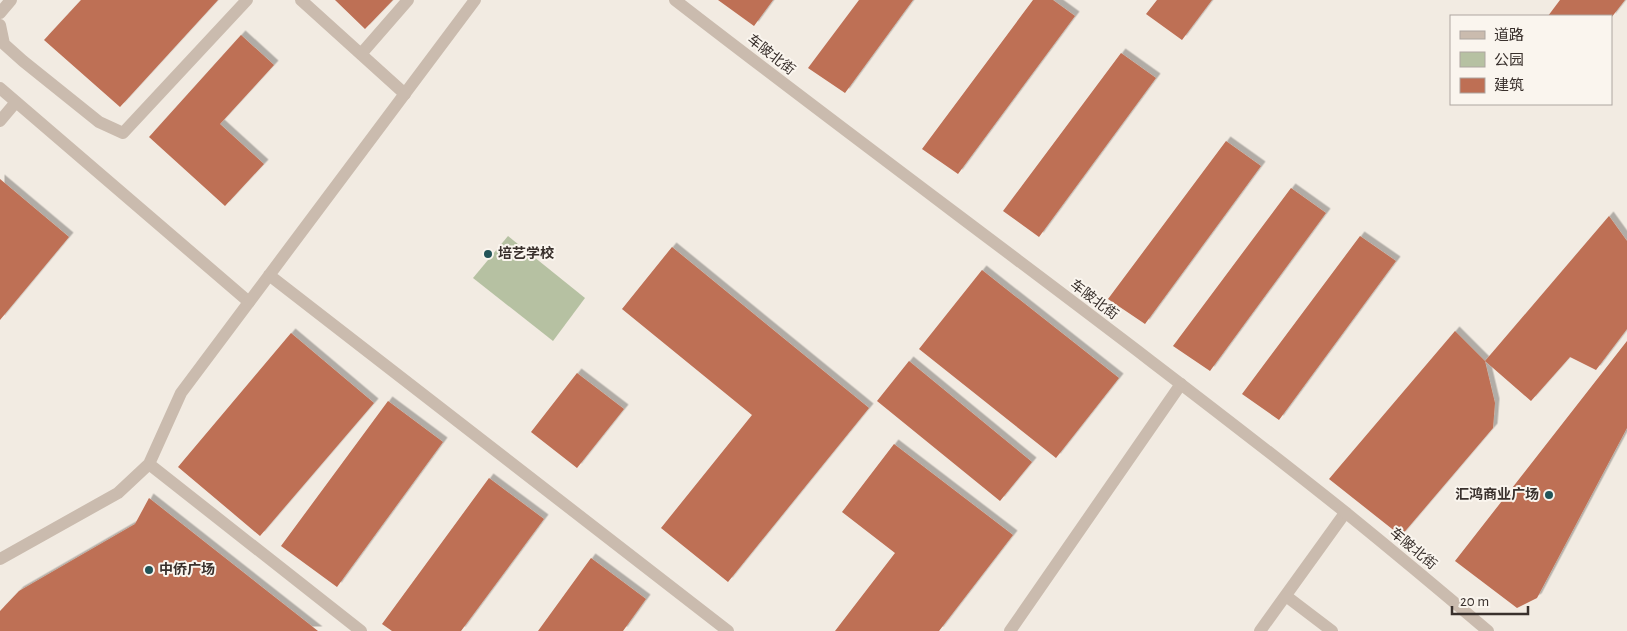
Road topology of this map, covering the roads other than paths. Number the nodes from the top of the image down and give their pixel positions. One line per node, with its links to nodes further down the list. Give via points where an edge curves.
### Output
1 (11, 0): 7 (street)
2 (247, 0): 8 (street, via 123,133 99,122 23,61 4,44)
3 (301, 0): 9 (street)
4 (408, 0): 9 (street)
5 (475, 0): 11 (street)
6 (675, 0): 16 (street, 车陂北街)
7 (0, 13)
8 (0, 26)
9 (361, 54): 11 (street)
10 (0, 88): 12 (street)
11 (405, 94): 14 (street)
12 (16, 102): 13 (street); 15 (street)
13 (0, 122)
14 (269, 275): 15 (street); 22 (street)
15 (249, 302): 17 (street, via 181,393)
16 (1181, 384): 18 (street, 车陂北街); 23 (street)
17 (149, 464): 19 (street, via 118,493); 21 (street)
18 (1345, 513): 20 (street); 26 (street, 车陂北街)
19 (0, 559)
20 (1286, 596): 24 (street); 25 (street)
21 (361, 631)
22 (728, 631)
23 (1010, 631)
24 (1260, 631)
25 (1332, 631)
26 (1488, 631)

